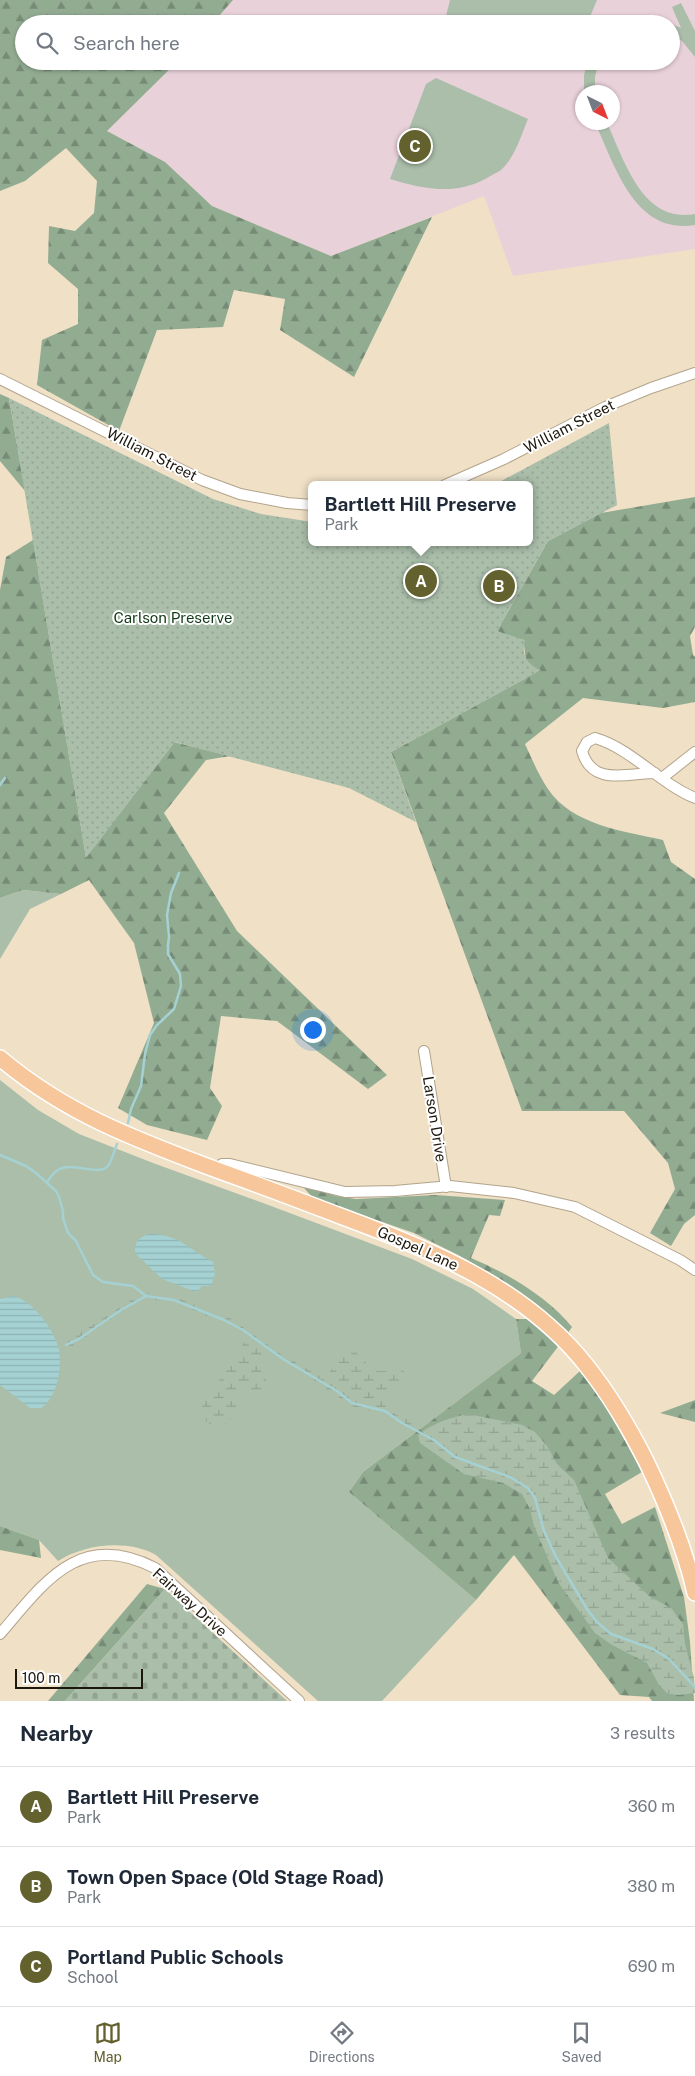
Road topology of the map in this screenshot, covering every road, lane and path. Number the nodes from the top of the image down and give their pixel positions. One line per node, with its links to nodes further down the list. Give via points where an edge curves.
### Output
1 (695, 373): 3 (street, William Street, via 605,407)
2 (0, 379): 4 (street, William Street, via 202,480 240,494)
3 (454, 481)
4 (308, 504)
5 (695, 752): 6 (street)
6 (659, 776): 6 (street, via 607,741 595,738 587,742 582,751 594,770 616,777 641,773); 7 (street)
7 (695, 798)
8 (424, 1051): 11 (street, Larson Drive)
9 (0, 1058): 10 (main road, Gospel Lane, via 31,1083 82,1115)
10 (214, 1169): 11 (street, via 230,1164 345,1192); 13 (main road, Gospel Lane, via 441,1256 505,1292 547,1325 585,1364 636,1442 675,1524)
11 (446, 1187): 12 (street, via 514,1193 575,1207)
12 (695, 1270)
13 (695, 1594)
14 (0, 1634): 15 (street, Fairway Drive, via 62,1568 93,1557 125,1557 160,1573)
15 (299, 1701)

